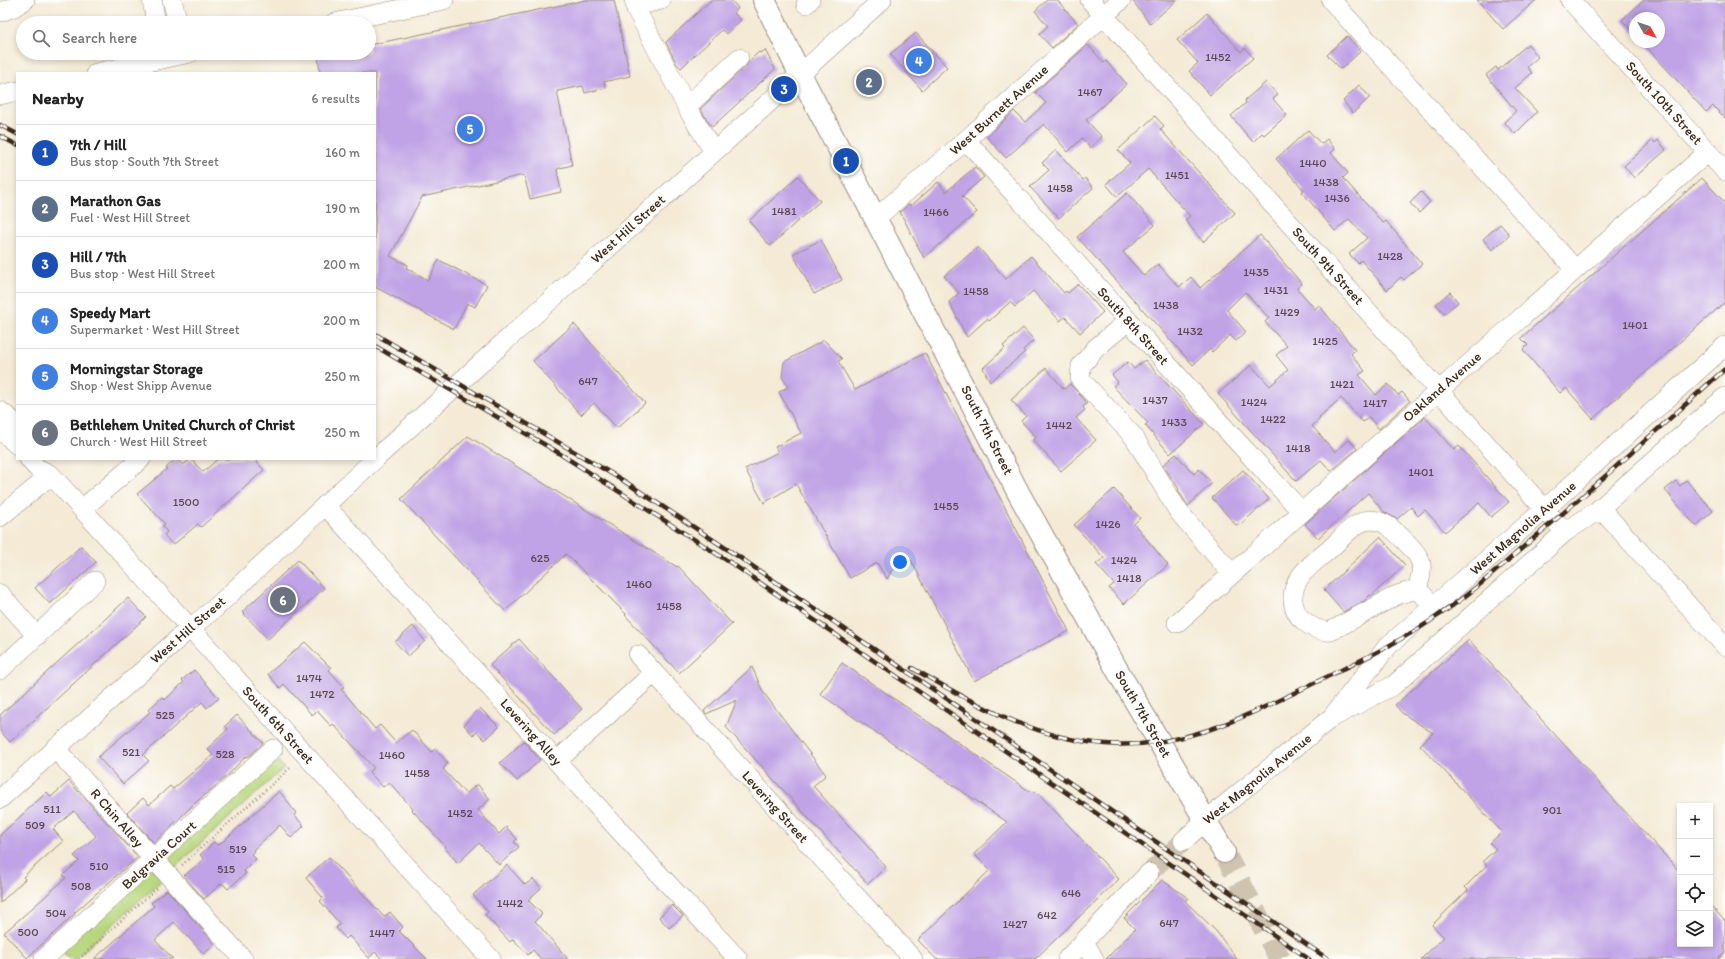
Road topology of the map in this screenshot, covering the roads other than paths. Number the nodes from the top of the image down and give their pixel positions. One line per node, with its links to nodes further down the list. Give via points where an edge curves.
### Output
1 (25, 0): 14 (street)
2 (152, 0): 16 (street)
3 (172, 0): 17 (street)
4 (444, 0): 13 (street)
5 (661, 0): 12 (street)
6 (764, 0): 22 (main road, South 7th Street)
7 (882, 0): 22 (street, West Hill Street)
8 (1090, 0): 15 (street, South 9th Street)
9 (1121, 0): 15 (street, West Burnett Avenue)
10 (1331, 0): 31 (street)
11 (1570, 0): 28 (street, South 10th Street)
12 (634, 3): 25 (street)
13 (389, 6): 18 (street)
14 (0, 12)
15 (1104, 15): 26 (street, West Burnett Avenue); 34 (street, South 9th Street)
16 (155, 16)
17 (176, 16)
18 (357, 16)
19 (739, 58): 25 (street)
20 (146, 60): 21 (street)
21 (100, 72)
22 (800, 74): 27 (street, West Hill Street); 30 (main road, South 7th Street)
23 (16, 91): 24 (street)
24 (0, 95)
25 (687, 106): 27 (street)
26 (966, 140): 30 (street, West Burnett Avenue); 32 (street, South 8th Street)
27 (714, 152): 40 (street, West Hill Street)
28 (1708, 152): 29 (street, South 10th Street); 31 (street, Oakland Avenue)
29 (1725, 171)
30 (876, 218): 69 (main road, South 7th Street, via 1019,494)
31 (1576, 269): 34 (street, Oakland Avenue)
32 (1128, 321): 50 (street, South 8th Street); 52 (street, via 1096,348 1081,366 1080,379 1134,438 1178,511)
33 (1725, 346): 49 (street, West Magnolia Avenue)
34 (1439, 389): 49 (street, South 9th Street); 50 (street, Oakland Avenue)
35 (1725, 397): 46 (street, West Magnolia Avenue)
36 (0, 411): 37 (street)
37 (16, 423)
38 (0, 429): 39 (street)
39 (16, 445)
40 (376, 458)
41 (30, 460): 44 (street, South 6th Street, via 37,468)
42 (140, 460): 48 (street)
43 (374, 460): 45 (street, West Hill Street)
44 (50, 467): 47 (street); 48 (street, South 6th Street, via 65,491)
45 (325, 505): 58 (street, West Hill Street, via 214,609); 67 (street, Levering Alley)
46 (1600, 508): 51 (street, West Magnolia Avenue); 60 (street)
47 (3, 509)
48 (82, 509): 58 (street, South 6th Street)
49 (1545, 510): 51 (street, South 9th Street); 56 (street, West Magnolia Avenue)
50 (1301, 511): 52 (street, Oakland Avenue)
51 (1566, 532): 64 (street, West Magnolia Avenue, via 1394,685)
52 (1232, 574): 57 (street, Oakland Avenue)
53 (95, 581): 59 (street)
54 (1417, 589): 54 (street, via 1423,574 1422,564 1411,546 1391,527 1368,520 1354,526 1300,577 1293,590 1292,601 1302,620 1323,632 1331,631 1397,595); 56 (street)
55 (0, 594): 59 (street)
56 (1434, 606): 64 (street, West Magnolia Avenue, via 1388,646)
57 (1177, 623)
58 (190, 628): 65 (street, West Hill Street); 77 (street, South 6th Street)
59 (37, 636): 62 (street)
60 (1725, 646)
61 (638, 655): 63 (street, Levering Street)
62 (0, 670)
63 (654, 673): 67 (street); 79 (street, Levering Street)
64 (1331, 718): 69 (street, West Magnolia Avenue)
65 (55, 748): 68 (street, West Hill Street); 72 (street, R Chin Alley)
66 (273, 749): 72 (street, Belgravia Court)
67 (557, 762): 78 (street, Levering Alley)
68 (0, 799)
69 (1205, 821): 70 (street, West Magnolia Avenue); 71 (main road, South 7th Street)
70 (1183, 841)
71 (1224, 852)
72 (154, 860): 75 (street, Belgravia Court); 76 (street, R Chin Alley)
73 (1149, 873): 74 (street)
74 (1084, 941): 80 (street); 81 (street)
75 (44, 959)
76 (243, 959)
77 (491, 959)
78 (738, 959)
79 (912, 959)
80 (1067, 959)
81 (1094, 959)

